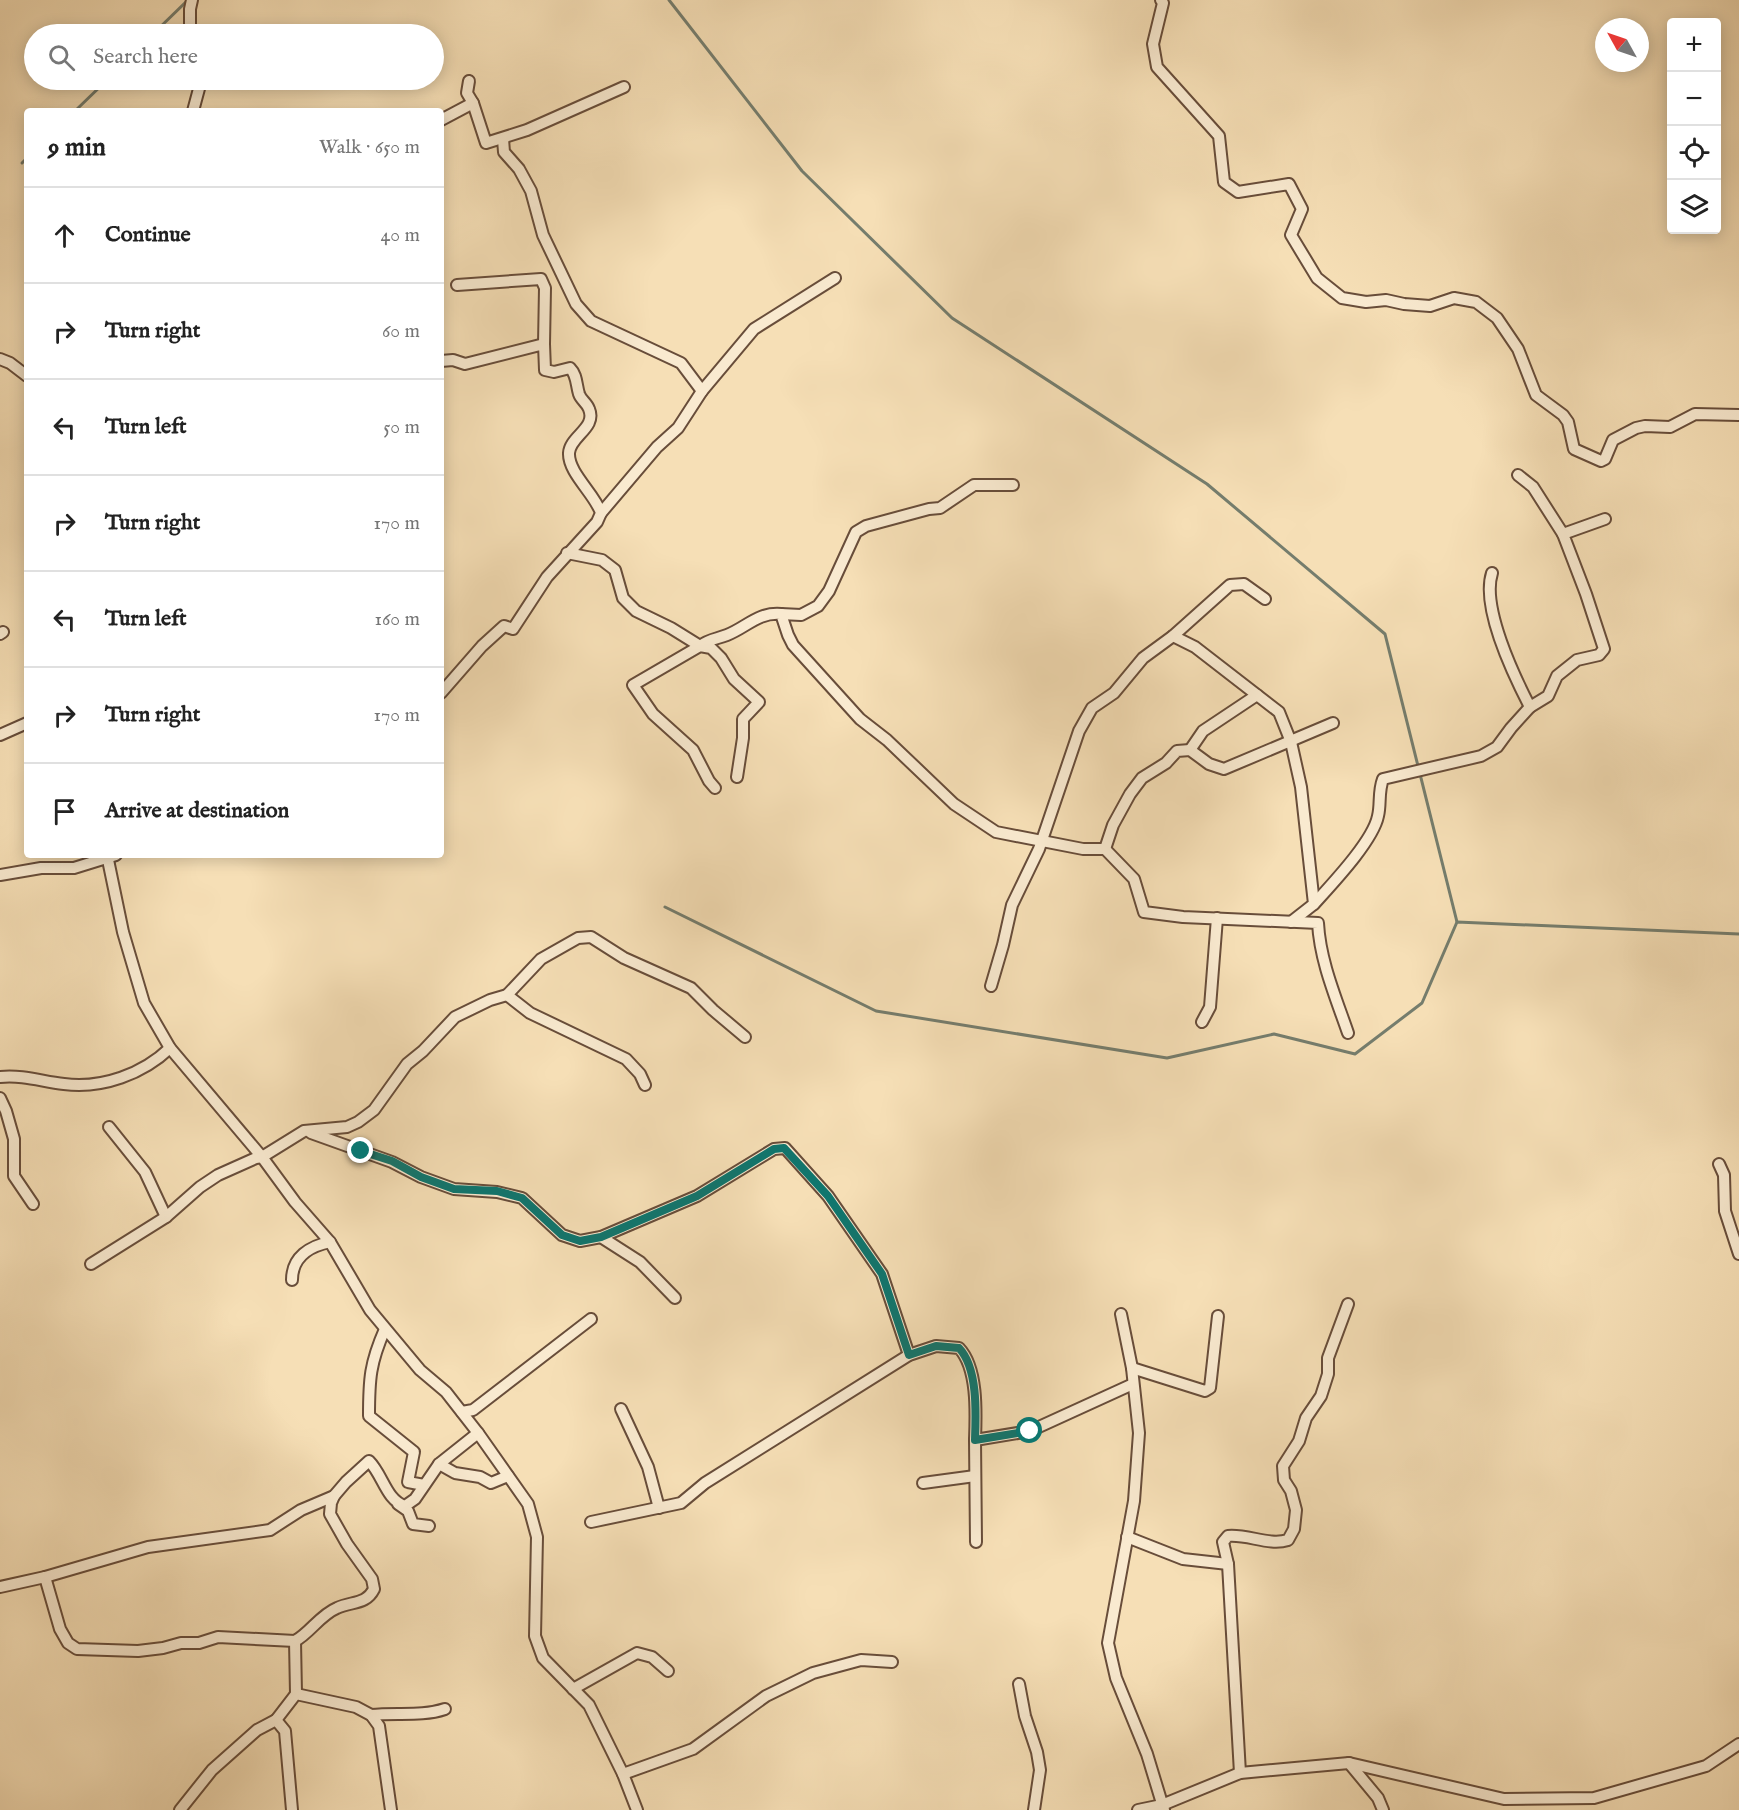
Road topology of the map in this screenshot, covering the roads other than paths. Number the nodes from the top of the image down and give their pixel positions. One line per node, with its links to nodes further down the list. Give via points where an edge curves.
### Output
1 (192, 0): 3 (street)
2 (1161, 0): 18 (street, via 1154,44 1157,67 1219,136 1224,182 1238,192 1289,184 1302,209 1291,235 1317,278 1342,298 1430,306 1454,298 1476,302 1497,318 1518,349 1536,395 1568,422 1574,449 1601,461 1613,440 1636,428 1670,427 1695,414)
3 (190, 24)
4 (469, 81): 7 (street, via 467,93)
5 (624, 87): 10 (street)
6 (199, 90): 8 (street)
7 (473, 103): 9 (street); 10 (street, via 486,143)
8 (194, 108)
9 (444, 118)
10 (504, 139): 17 (street, via 504,152 531,192 543,235 576,304 591,321 681,363)
11 (835, 278): 17 (street, via 754,329)
12 (458, 285): 13 (street, via 541,279 545,288)
13 (544, 344): 15 (street, via 465,364); 21 (street, via 545,370 570,368 575,373 581,400 589,409 590,422 572,443 570,463)
14 (0, 359): 16 (street)
15 (444, 361)
16 (24, 374)
17 (702, 392): 21 (street, via 678,428)
18 (1739, 415)
19 (1518, 475): 23 (street, via 1533,487)
20 (1012, 484): 27 (street, via 974,486 940,508 866,526 856,532 818,606 801,615)
21 (601, 513): 24 (street)
22 (1605, 519): 23 (street)
23 (1563, 534): 32 (street, via 1604,650 1577,660 1557,676 1548,696)
24 (567, 553): 29 (street, via 602,560 615,570 622,598 636,611); 30 (street, via 513,629 504,626 496,633)
25 (1492, 573): 32 (street, via 1488,583 1495,621 1510,669)
26 (1265, 599): 28 (street, via 1244,584 1230,585)
27 (781, 614): 29 (street, via 755,618); 40 (street, via 793,645 839,698 954,804 996,832)
28 (1173, 636): 31 (street, via 1194,647); 40 (street, via 1143,658 1114,693 1092,708 1079,731)
29 (700, 646): 38 (street, via 711,648 734,679 759,702 742,719); 39 (street, via 633,685 654,714 693,750)
30 (444, 690)
31 (1257, 695): 36 (street, via 1279,712); 37 (street, via 1203,731)
32 (1530, 707): 45 (street, via 1497,747 1481,756 1383,779 1371,836)
33 (1333, 723): 36 (street)
34 (24, 724): 35 (street)
35 (0, 735)
36 (1292, 742): 37 (street, via 1224,769); 45 (street)
37 (1190, 750): 41 (street, via 1177,751 1142,778 1113,825)
38 (737, 777)
39 (715, 788)
40 (1041, 841): 41 (street); 48 (street, via 1012,905)
41 (1105, 849): 46 (street, via 1134,879 1144,912)
42 (104, 858): 44 (street, via 74,868 41,868)
43 (110, 858): 53 (street, via 123,932 144,1003)
44 (0, 875)
45 (1314, 903): 47 (street)
46 (1217, 918): 47 (street); 50 (street, via 1210,1007)
47 (1291, 922): 51 (street, via 1318,923 1327,970)
48 (991, 986)
49 (507, 995): 52 (street, via 541,958 578,938 591,937 624,958 691,988); 55 (street, via 530,1013 626,1059); 58 (street, via 455,1017 407,1064 374,1110 358,1122 347,1127)
50 (1202, 1022)
51 (1348, 1033)
52 (745, 1037)
53 (170, 1048): 54 (street, via 156,1062 100,1084 66,1085 19,1076); 59 (street)
54 (0, 1077)
55 (645, 1085)
56 (0, 1098): 61 (street, via 14,1139 14,1176)
57 (110, 1127): 62 (street, via 145,1172)
58 (304, 1131): 59 (street); 63 (street, via 392,1161 454,1189 497,1191 522,1198 562,1235 580,1241)
59 (262, 1157): 62 (street, via 218,1175); 64 (street)
60 (1719, 1164): 65 (street, via 1724,1175 1725,1211)
61 (33, 1204)
62 (166, 1216): 66 (street)
63 (601, 1237): 68 (street, via 640,1262); 74 (street, via 697,1196 774,1149 784,1148 828,1196 882,1274)
64 (330, 1242): 67 (street, via 316,1245 300,1256 292,1269); 73 (street, via 370,1310)
65 (1739, 1254)
66 (91, 1264)
67 (292, 1280)
68 (675, 1298)
69 (1347, 1304): 93 (street, via 1328,1358 1328,1374 1320,1396 1283,1466 1284,1480 1296,1510 1294,1529 1288,1540 1280,1543 1228,1536 1223,1542)
70 (1121, 1314): 75 (street)
71 (1218, 1316): 75 (street, via 1210,1388 1205,1391)
72 (591, 1320): 78 (street, via 473,1410)
73 (386, 1329): 78 (street); 85 (street, via 375,1352 369,1381 369,1416 414,1452 408,1482)
74 (909, 1355): 80 (street, via 936,1346 959,1348 964,1353 969,1360 976,1409); 88 (street, via 705,1483 681,1503)
75 (1132, 1368): 76 (street)
76 (1134, 1383): 80 (street, via 1030,1431); 91 (street, via 1139,1432)
77 (621, 1409): 88 (street, via 648,1467)
78 (462, 1412): 79 (street)
79 (478, 1432): 81 (street); 82 (street)
80 (975, 1440): 83 (street)
81 (439, 1464): 82 (street, via 491,1483); 85 (street)
82 (508, 1476): 100 (street, via 528,1504 537,1537 535,1636 543,1658)
83 (975, 1476): 84 (street); 92 (street)
84 (923, 1483)
85 (424, 1485): 87 (street, via 405,1506)
86 (334, 1496): 87 (street, via 369,1461); 94 (street, via 301,1510 270,1530 148,1547); 96 (street, via 330,1514 372,1579 374,1589 371,1596 360,1602 336,1608)
87 (398, 1503): 90 (street, via 408,1511 413,1524)
88 (659, 1508): 89 (street)
89 (591, 1522)
90 (429, 1526)
91 (1127, 1537): 93 (street, via 1183,1559); 109 (street, via 1108,1643 1116,1678 1147,1754)
92 (976, 1542)
93 (1228, 1564): 107 (street)
94 (45, 1577): 95 (street); 96 (street, via 60,1629 77,1649 138,1651 218,1637)
95 (0, 1587)
96 (295, 1641): 101 (street)
97 (892, 1662): 108 (street, via 861,1660 813,1673 766,1695 693,1749)
98 (668, 1671): 100 (street, via 652,1657 637,1653)
99 (1019, 1683): 114 (street, via 1040,1770)
100 (573, 1689): 108 (street, via 589,1705)
101 (296, 1694): 103 (street, via 356,1707); 104 (street)
102 (445, 1709): 103 (street, via 433,1713)
103 (371, 1715): 112 (street, via 379,1726)
104 (276, 1720): 110 (street, via 257,1730 212,1770); 111 (street, via 285,1731)
105 (1739, 1744): 106 (street, via 1706,1766 1594,1798 1504,1799)
106 (1349, 1763): 107 (street); 116 (street)
107 (1240, 1773): 109 (street)
108 (623, 1774): 113 (street)
109 (1163, 1808): 115 (street)
110 (180, 1810)
111 (292, 1810)
112 (391, 1810)
113 (637, 1810)
114 (1034, 1810)
115 (1138, 1810)
116 (1383, 1810)

